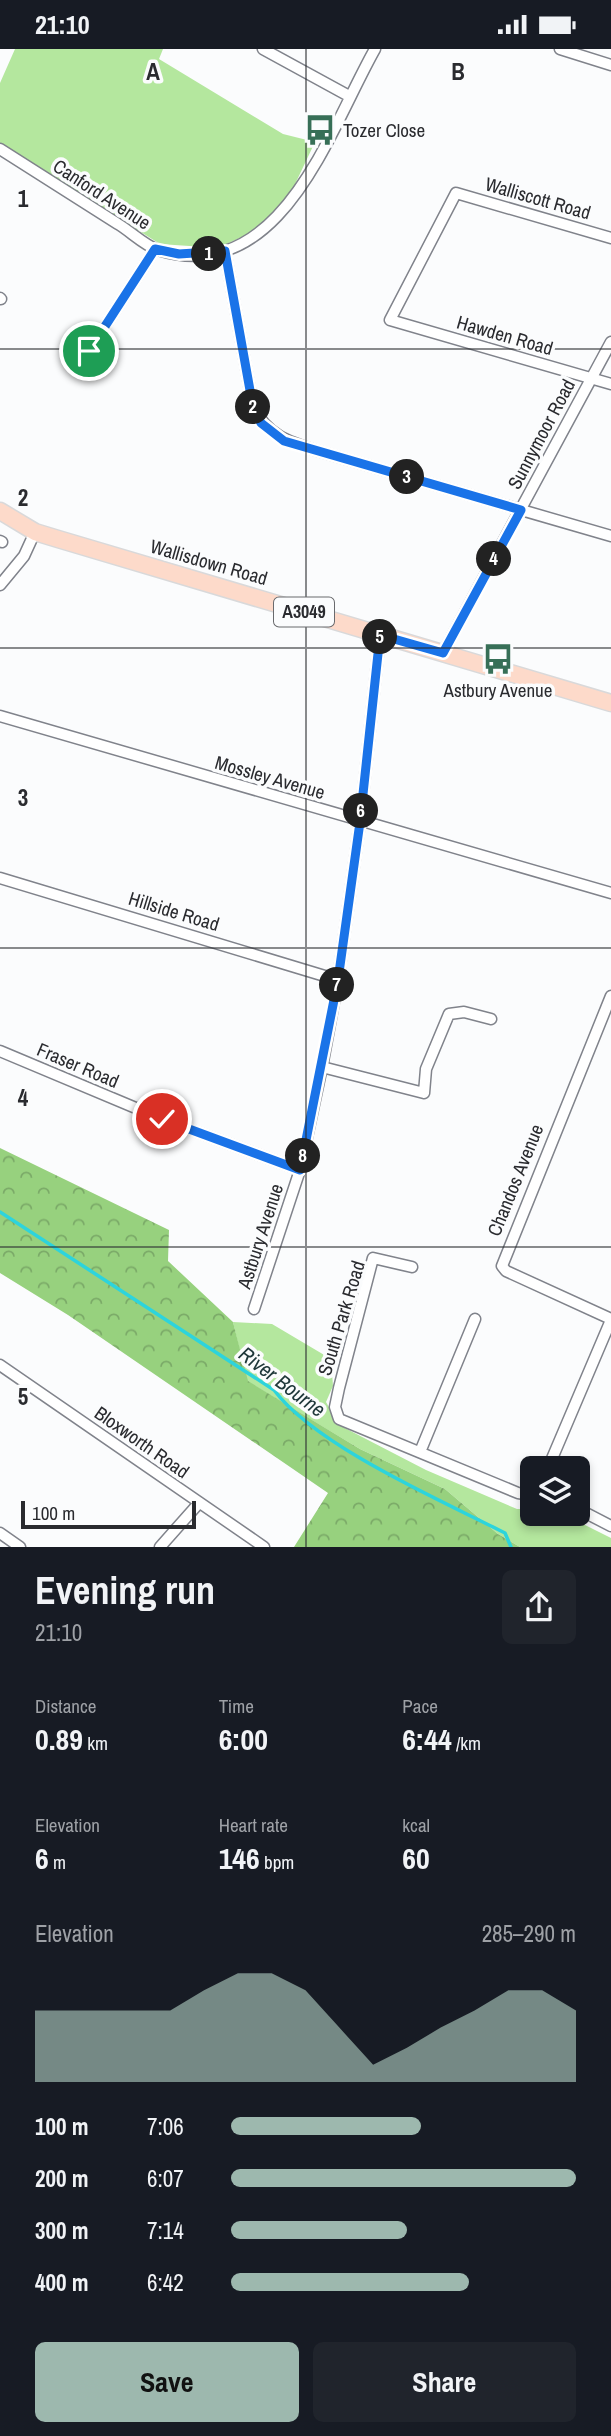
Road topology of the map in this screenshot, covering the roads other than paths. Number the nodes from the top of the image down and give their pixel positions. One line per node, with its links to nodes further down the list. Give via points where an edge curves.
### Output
1 (263, 49): 5 (street)
2 (376, 49): 5 (street, Canford Avenue)
3 (560, 49): 4 (street)
4 (611, 65)
5 (349, 96): 9 (street, Canford Avenue, via 281,215 264,231)
6 (0, 149): 8 (street, Canford Avenue)
7 (611, 238): 10 (street, Walliscott Road, via 456,193)
8 (155, 249): 9 (street, Canford Avenue, via 179,254); 12 (street)
9 (225, 251): 15 (street, via 253,407 271,433 307,448)
10 (390, 320): 13 (street, Hawden Road)
11 (611, 342): 13 (street, Sunnymoor Road)
12 (89, 351)
13 (591, 378): 14 (street, Hawden Road); 15 (street, Sunnymoor Road)
14 (611, 384)
15 (521, 510): 18 (street); 21 (street, Sunnymoor Road)
16 (0, 512): 17 (main road, Wallisdown Road / A3049)
17 (36, 532): 19 (street, via 24,556); 20 (main road, Wallisdown Road / A3049)
18 (611, 536)
19 (0, 585)
20 (380, 635): 21 (main road, Wallisdown Road / A3049); 24 (street, Astbury Avenue)
21 (443, 653): 22 (main road, Wallisdown Road / A3049)
22 (611, 703)
23 (0, 716): 24 (street, Mossley Avenue)
24 (360, 822): 26 (street, Mossley Avenue); 27 (street, Astbury Avenue)
25 (0, 878): 27 (street, Hillside Road)
26 (611, 893)
27 (338, 980): 31 (street, Astbury Avenue)
28 (611, 996): 36 (street, Chandos Avenue, via 502,1266)
29 (491, 1019): 31 (street, via 453,1011 426,1069 424,1093)
30 (0, 1051): 32 (street, Fraser Road)
31 (322, 1067): 32 (street, Astbury Avenue)
32 (300, 1170): 34 (street, Astbury Avenue)
33 (412, 1267): 38 (street, South Park Road, via 373,1258 335,1407 339,1419)
34 (254, 1309)
35 (475, 1319): 38 (street)
36 (611, 1320): 39 (street)
37 (0, 1365): 41 (street, Bloxworth Road)
38 (420, 1453): 40 (street, South Park Road)
39 (553, 1456)
40 (520, 1493)
41 (199, 1503): 46 (street); 47 (street, Bloxworth Road)
42 (590, 1515): 43 (street)
43 (611, 1525)
44 (0, 1533): 45 (street)
45 (20, 1547)
46 (160, 1547)
47 (264, 1547)

